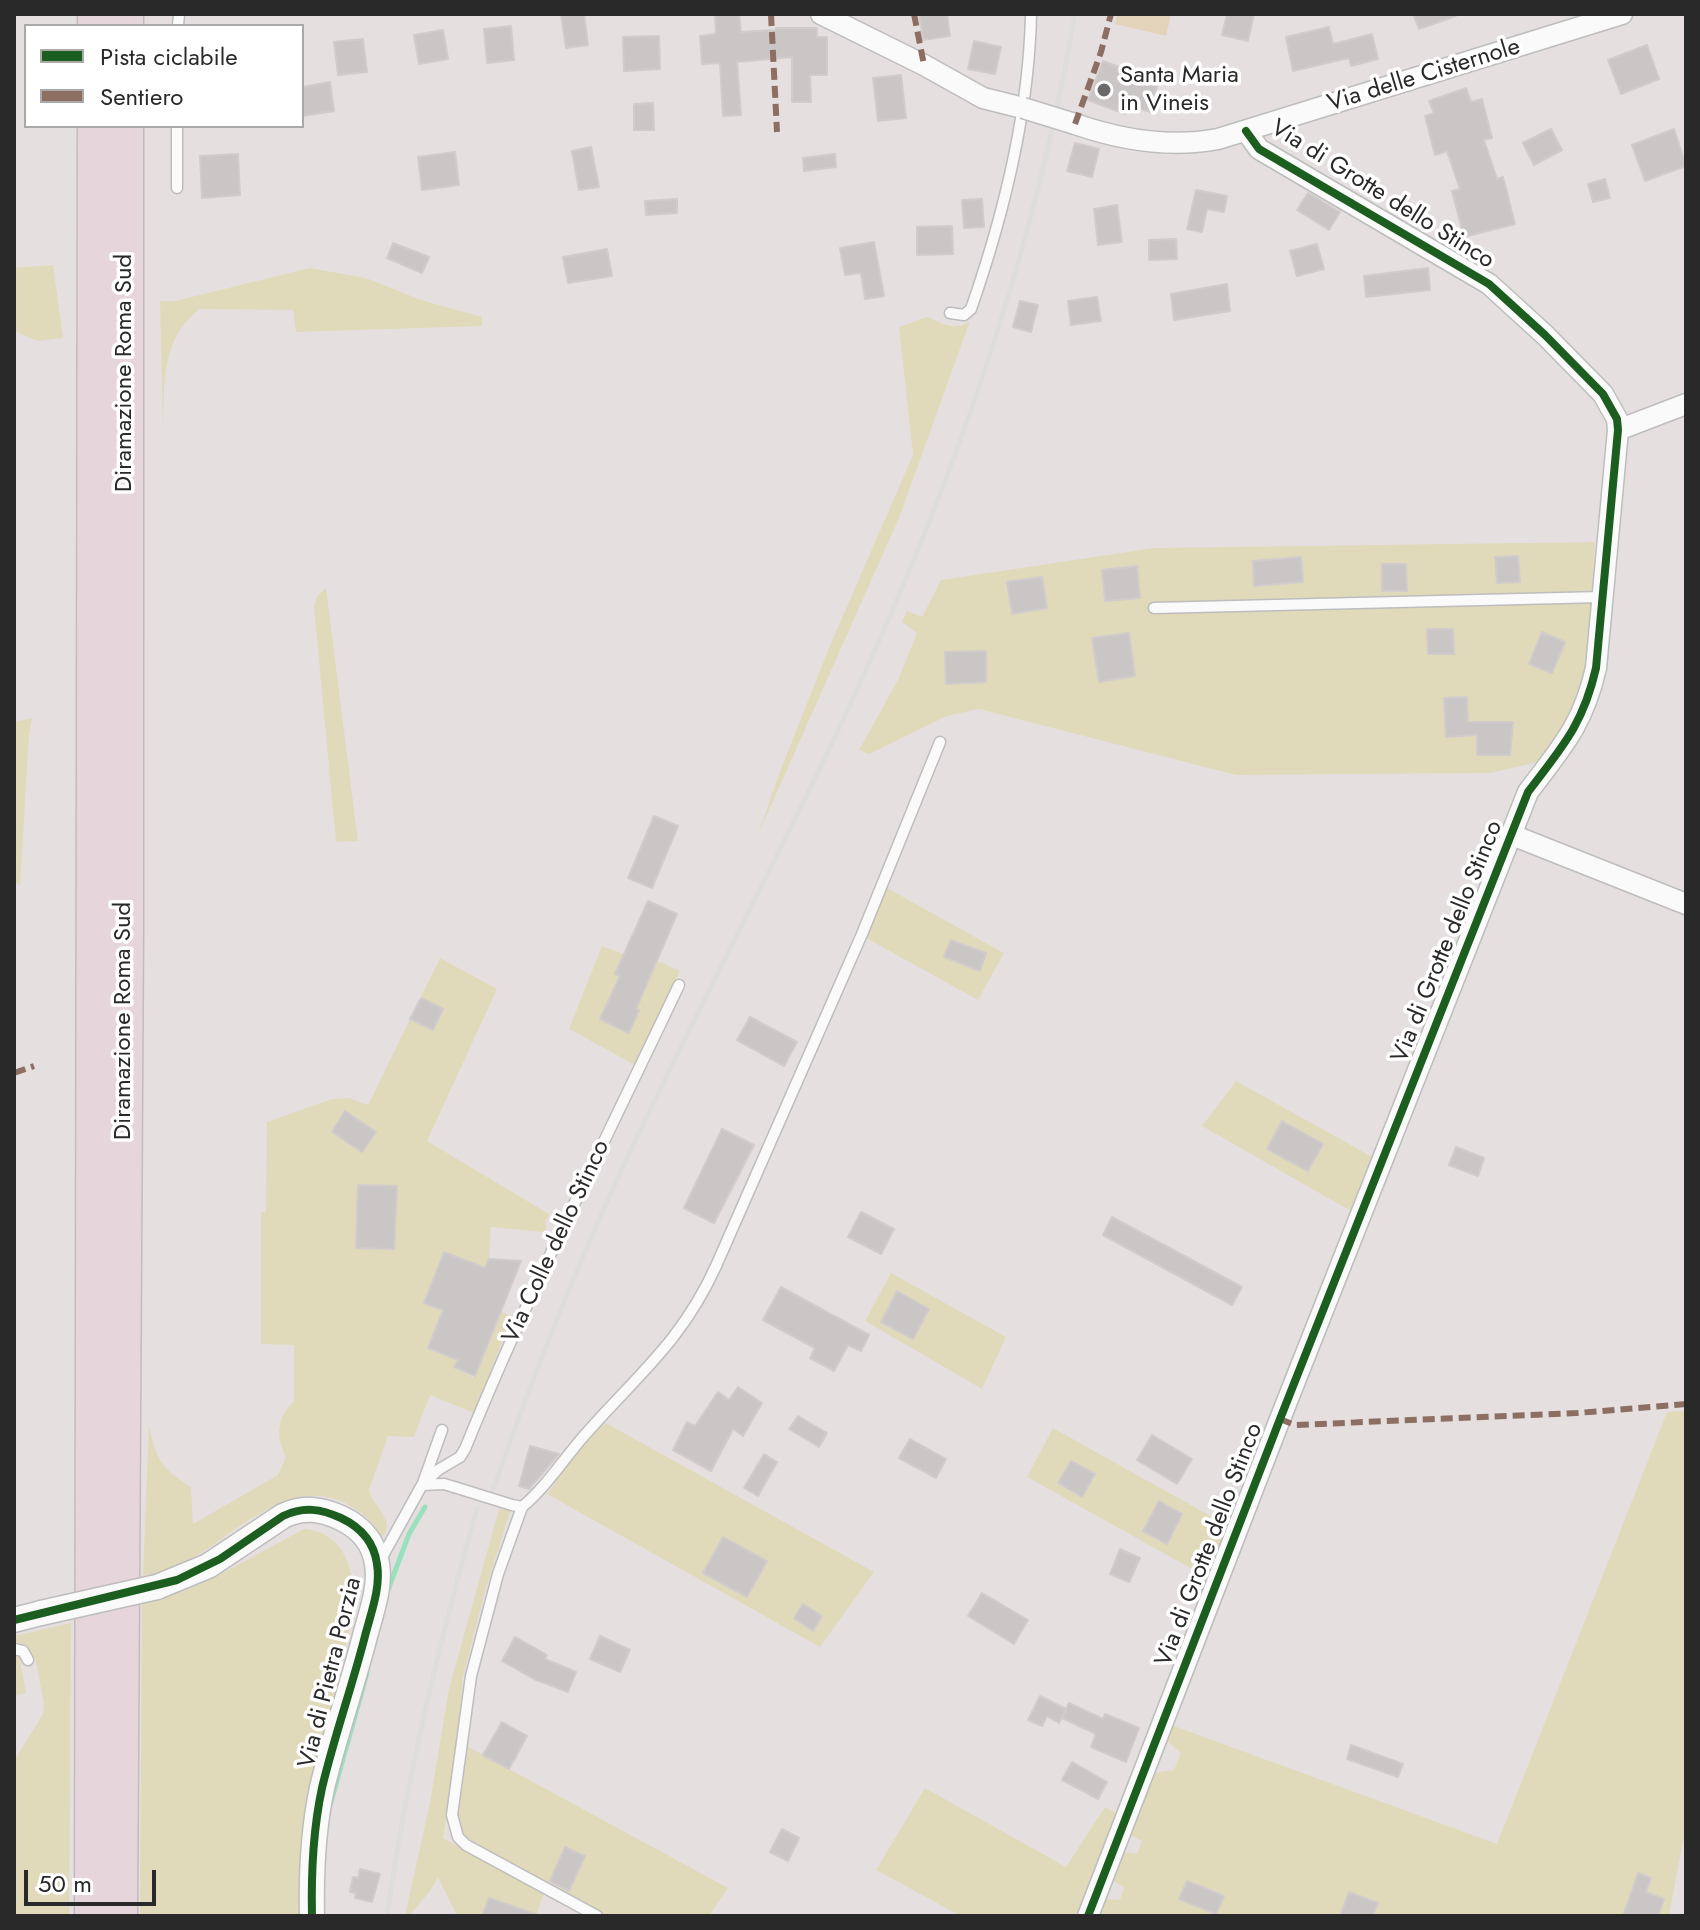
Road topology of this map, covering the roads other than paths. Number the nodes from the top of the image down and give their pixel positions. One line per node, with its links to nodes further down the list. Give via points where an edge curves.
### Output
1 (821, 14): 4 (street, Via delle Cisternole, via 983,98)
2 (1031, 14): 4 (lane)
3 (1622, 14): 8 (street, Via delle Cisternole)
4 (1023, 108): 8 (street, Via delle Cisternole, bridge, via 1133,140 1188,145); 10 (lane, via 996,233 971,309 964,315)
5 (96, 128): 26 (highway, Diramazione Roma Sud)
6 (125, 128): 27 (highway, Diramazione Roma Sud)
7 (177, 128): 9 (lane)
8 (1246, 131): 12 (street, Via di Grotte dello Stinco, via 1259,149 1489,284 1603,394)
9 (177, 188)
10 (950, 313)
11 (1686, 404): 12 (street)
12 (1618, 430): 13 (street, Via di Grotte dello Stinco)
13 (1602, 597): 14 (lane); 16 (street, Via di Grotte dello Stinco, via 1588,701 1577,727 1528,792)
14 (1154, 608)
15 (940, 742): 21 (lane, via 862,934 693,1311 541,1489)
16 (1512, 835): 17 (street); 30 (street, Via di Grotte dello Stinco)
17 (1686, 904)
18 (679, 985): 20 (lane, Via Colle dello Stinco, via 563,1224 465,1449)
19 (442, 1430): 20 (lane)
20 (422, 1485): 21 (lane, bridge, via 444,1484); 22 (lane, Via Colle dello Stinco)
21 (517, 1506): 29 (lane, via 471,1676 453,1826 466,1845)
22 (378, 1565): 23 (street, Via di Pietra Porzia, bridge, via 372,1546 353,1524 303,1509 283,1516 208,1566 157,1587); 28 (street, Via di Pietra Porzia, via 370,1617 320,1801)
23 (14, 1620)
24 (14, 1649): 25 (lane)
25 (28, 1660)
26 (93, 1916)
27 (119, 1916)
28 (312, 1916)
29 (597, 1916)
30 (1088, 1916)

